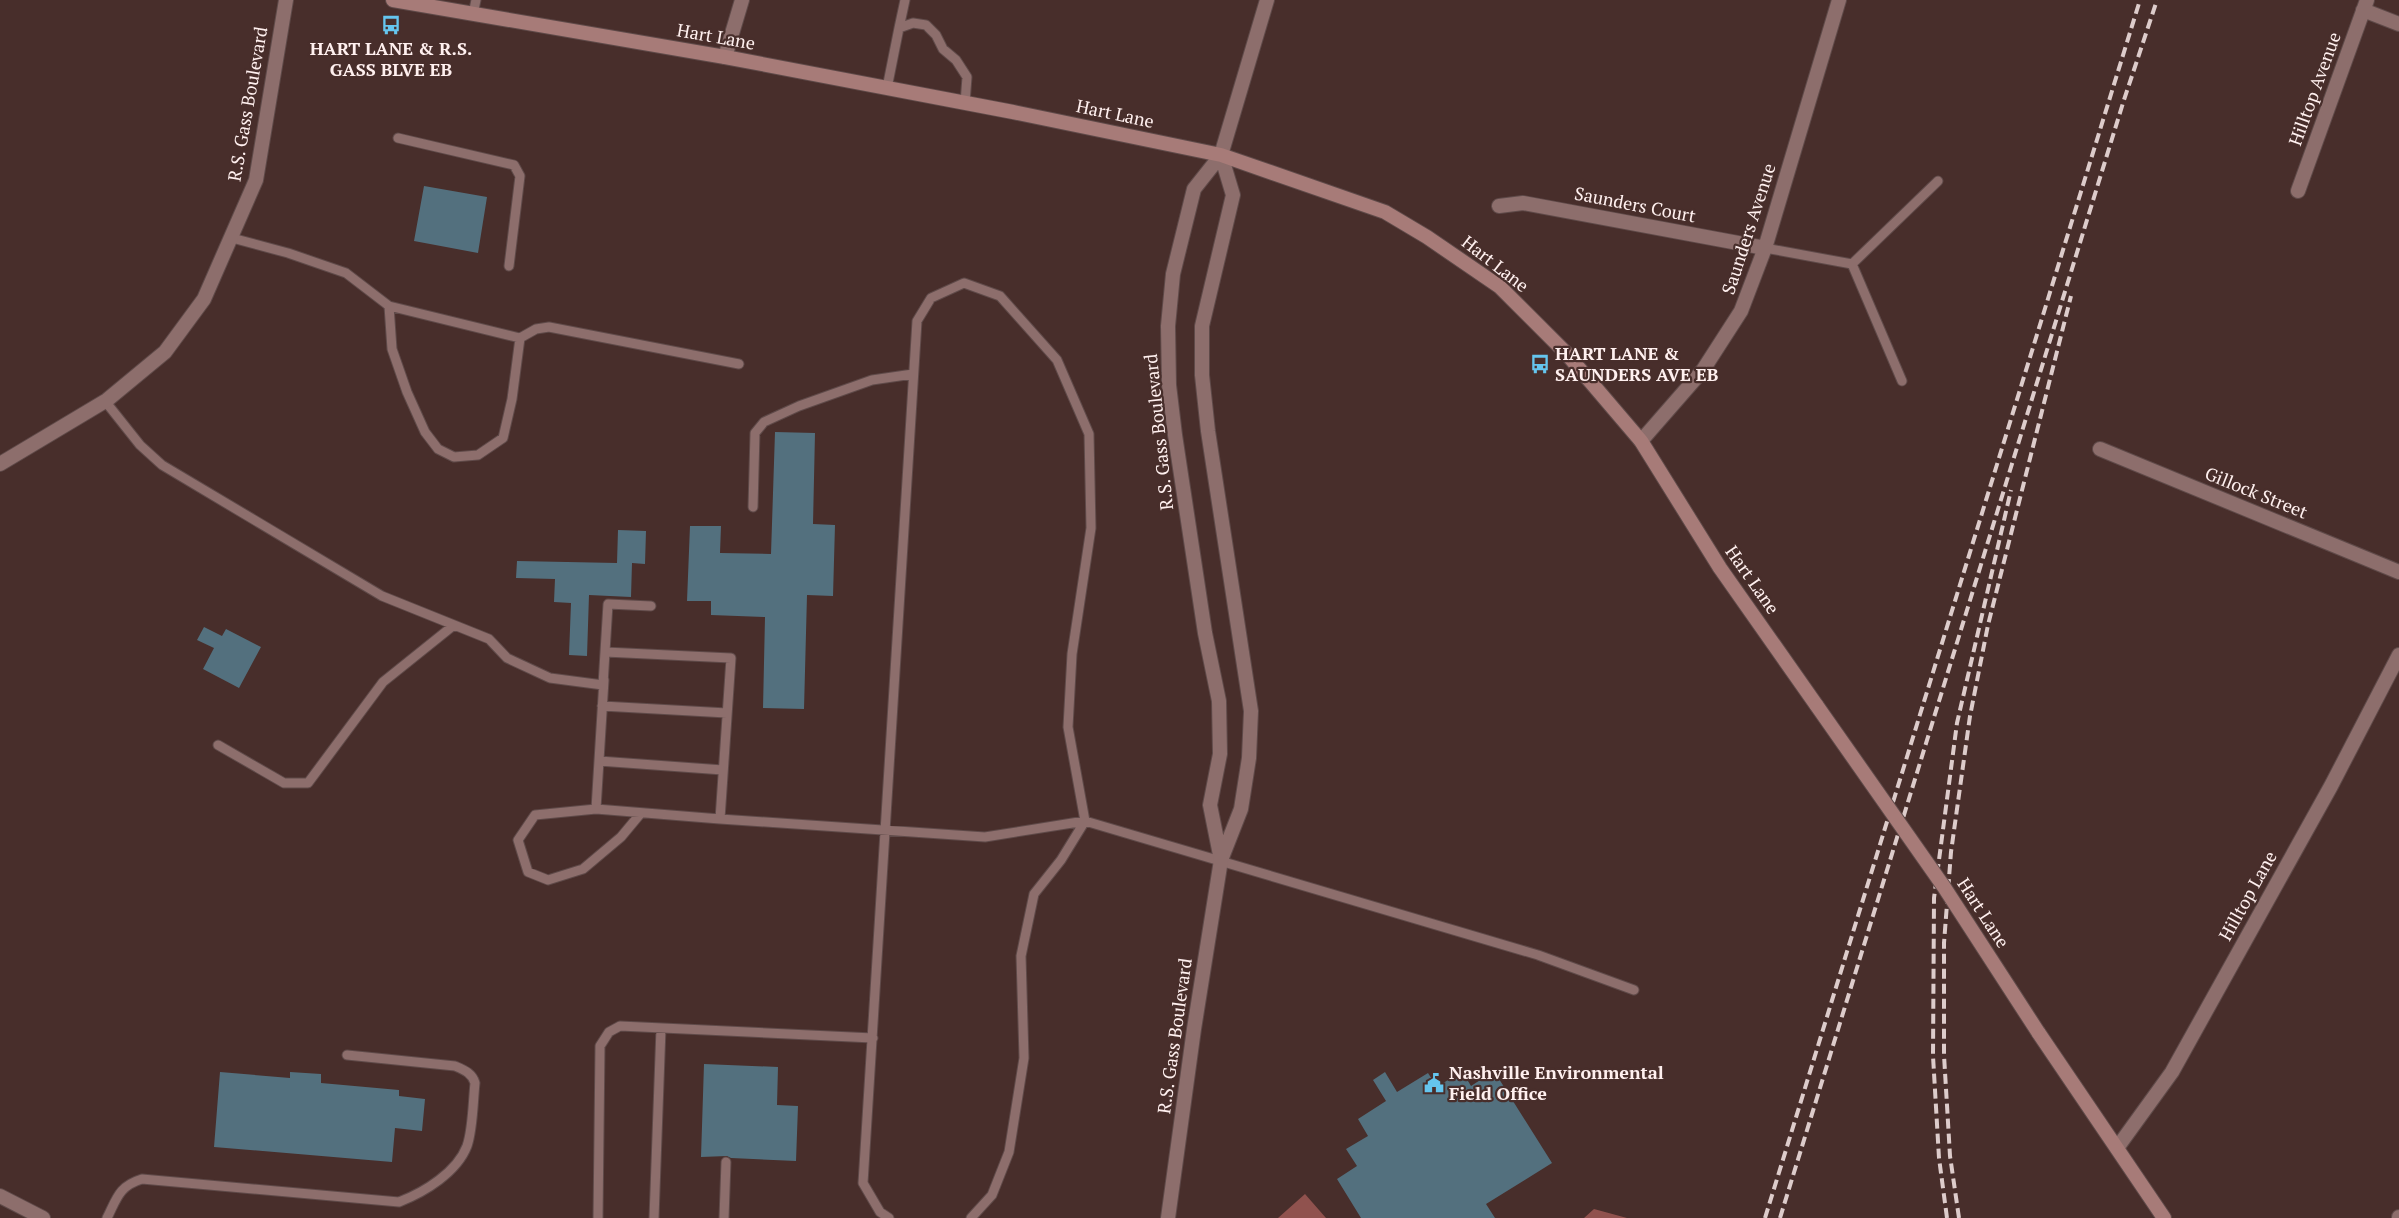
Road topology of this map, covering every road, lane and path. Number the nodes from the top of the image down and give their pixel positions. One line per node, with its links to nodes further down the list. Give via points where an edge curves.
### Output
1 (286, 0): 19 (street, R.S. Gass Boulevard, via 256,180)
2 (394, 0): 8 (main road, Hart Lane)
3 (742, 0): 11 (street)
4 (905, 0): 10 (lane)
5 (1267, 0): 15 (street)
6 (1839, 0): 20 (street, Saunders Avenue)
7 (2365, 5): 9 (street); 17 (street, Hilltop Avenue)
8 (474, 7): 11 (main road, Hart Lane)
9 (2399, 24)
10 (899, 28): 12 (lane); 13 (lane, via 913,23 926,25 936,35 943,49 956,60 967,77)
11 (725, 57): 12 (main road, Hart Lane)
12 (887, 88): 13 (main road, Hart Lane)
13 (964, 103): 15 (main road, Hart Lane)
14 (398, 138): 22 (lane, via 514,164 520,176)
15 (1221, 155): 29 (main road, Hart Lane, via 1385,212 1427,237 1500,287 1566,353); 49 (street, R.S. Gass Boulevard, via 1233,195 1202,326 1202,375 1251,711 1242,810); 49 (street, R.S. Gass Boulevard, via 1194,189 1173,274 1168,326 1169,385 1175,435 1205,633 1219,701 1220,754 1210,805)
16 (1938, 181): 21 (lane)
17 (2298, 191)
18 (1499, 206): 20 (street, Saunders Court, via 1523,203)
19 (232, 238): 23 (lane, via 346,273); 28 (street, R.S. Gass Boulevard, via 204,300 165,352)
20 (1765, 248): 21 (lane); 29 (street, Saunders Avenue, via 1741,311 1703,370)
21 (1852, 264): 27 (lane)
22 (509, 266)
23 (389, 306): 24 (lane); 24 (lane, via 392,349 407,392 425,432 438,449 454,457 478,456 503,438)
24 (520, 338): 25 (lane, via 536,329 549,327)
25 (739, 364)
26 (913, 374): 32 (lane, via 872,380 764,422 755,433); 47 (lane, via 917,321 931,298 964,283 1000,296 1057,360 1089,434 1091,528 1072,654 1068,727); 48 (lane)
27 (1902, 382)
28 (105, 401): 31 (street, R.S. Gass Boulevard); 35 (lane, via 140,445 162,465 382,596)
29 (1641, 442): 54 (main road, Hart Lane, bridge, via 1720,568 1944,888)
30 (2100, 449): 33 (street, Gillock Street)
31 (0, 464)
32 (754, 507)
33 (2399, 572)
34 (651, 606): 36 (lane, via 608,604)
35 (454, 625): 38 (lane, via 489,638 507,658 550,678 603,685); 41 (lane, via 383,682 308,783 284,783)
36 (605, 652): 38 (lane); 40 (lane, via 731,658)
37 (2399, 655): 54 (street, Hilltop Lane, via 2331,786 2172,1072)
38 (604, 680): 39 (lane)
39 (602, 706): 40 (lane); 42 (lane)
40 (727, 713): 43 (lane)
41 (218, 745)
42 (599, 761): 43 (lane); 44 (lane)
43 (723, 770): 46 (lane)
44 (596, 810): 45 (lane); 45 (lane, via 535,815 518,840 528,872 548,880 583,869 621,837)
45 (641, 813): 46 (lane)
46 (720, 819): 48 (lane)
47 (1085, 821): 48 (lane, via 984,837); 49 (lane); 63 (lane, via 1034,894 1020,956 1024,1058 1009,1152 992,1195)
48 (886, 831): 52 (lane)
49 (1220, 860): 50 (lane, via 1538,955); 64 (street, R.S. Gass Boulevard)
50 (1634, 990)
51 (661, 1028): 52 (lane); 59 (lane, via 620,1026 609,1032 600,1046); 60 (lane)
52 (873, 1038): 62 (lane, via 863,1183)
53 (347, 1055): 58 (lane, via 456,1066 474,1078 468,1144 460,1161 414,1196 400,1202 142,1179 122,1189)
54 (2117, 1148): 65 (main road, Hart Lane)
55 (726, 1162): 61 (lane)
56 (0, 1196): 57 (street)
57 (44, 1218)
58 (107, 1218)
59 (598, 1218)
60 (654, 1218)
61 (724, 1218)
62 (886, 1218)
63 (971, 1218)
64 (1168, 1218)
65 (2164, 1218)

